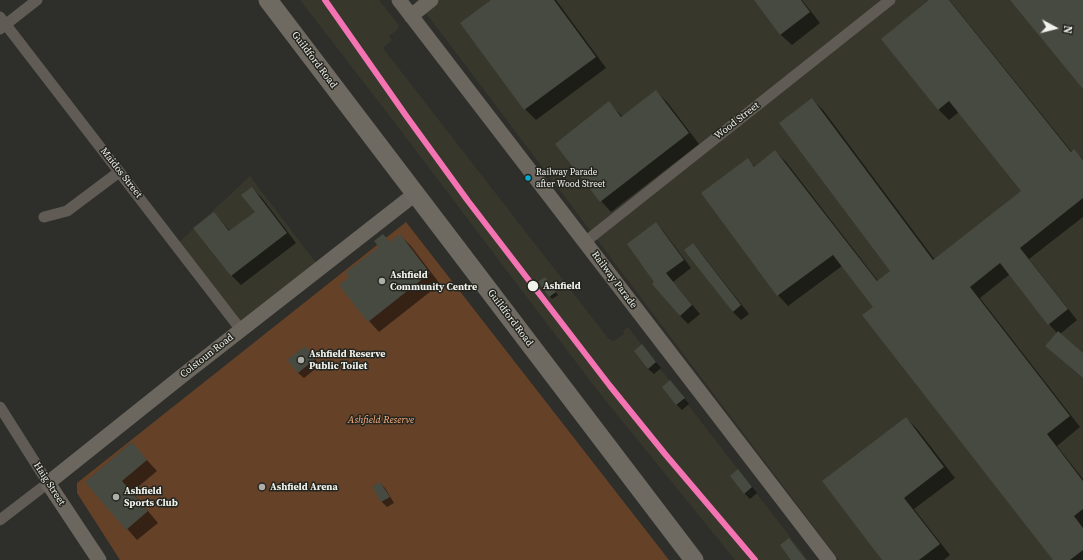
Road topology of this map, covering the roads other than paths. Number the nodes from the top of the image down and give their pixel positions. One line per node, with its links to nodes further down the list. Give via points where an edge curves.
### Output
1 (38, 0): 7 (street)
2 (268, 0): 9 (highway, Guildford Road)
3 (399, 0): 6 (street, Railway Parade)
4 (432, 0): 6 (street)
5 (890, 0): 11 (street, Wood Street)
6 (412, 16): 11 (street, Railway Parade)
7 (2, 23): 8 (street, Maidos Street)
8 (119, 172): 10 (street, via 68,211); 12 (street, Maidos Street)
9 (415, 194): 12 (street, Colstoun Road); 17 (highway, Guildford Road)
10 (44, 217)
11 (585, 242): 18 (street, Railway Parade)
12 (241, 330): 14 (street, Colstoun Road)
13 (0, 407): 14 (street, Haig Street)
14 (48, 483): 15 (street, Colstoun Road); 16 (street, Haig Street)
15 (0, 520)
16 (99, 560)
17 (694, 560)
18 (829, 560)

